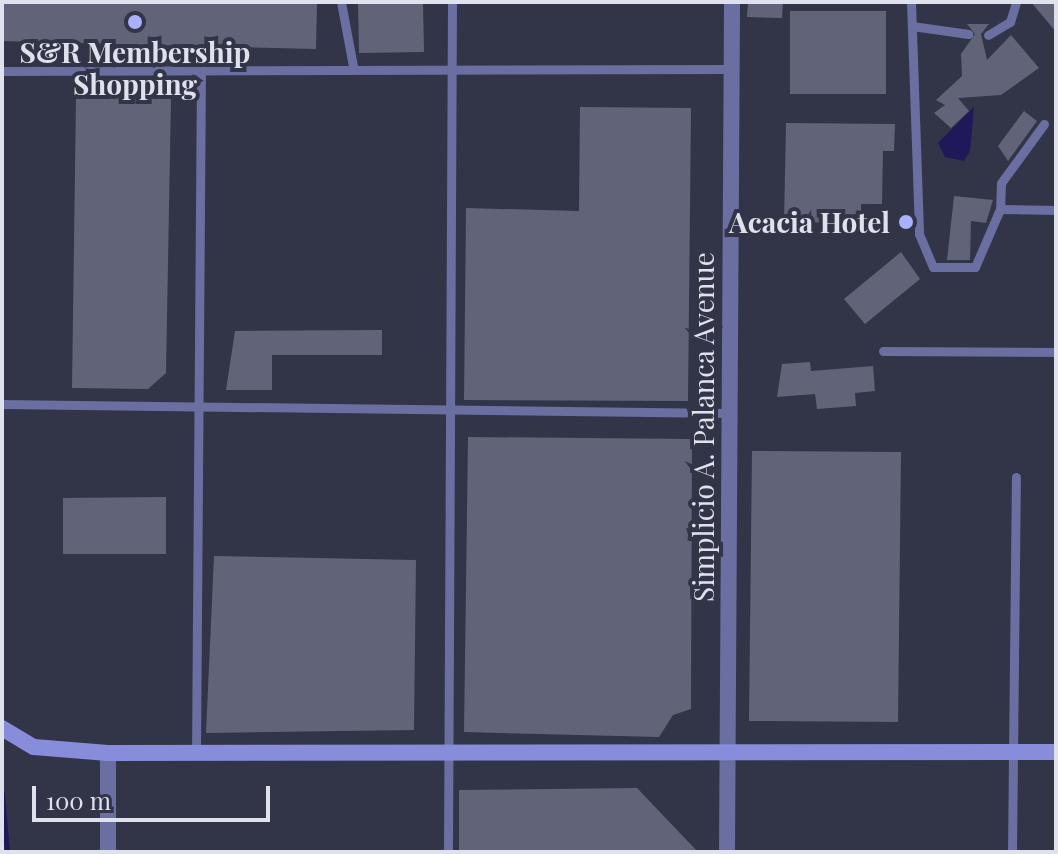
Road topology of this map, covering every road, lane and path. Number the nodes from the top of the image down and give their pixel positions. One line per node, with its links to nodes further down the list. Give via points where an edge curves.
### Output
1 (341, 2): 10 (lane)
2 (452, 2): 11 (lane)
3 (732, 2): 12 (street, Simplicio A. Palanca Avenue)
4 (911, 2): 6 (lane)
5 (1016, 2): 8 (lane, via 1010,22)
6 (912, 26): 7 (lane); 15 (lane, via 919,234 933,267 975,267)
7 (968, 34)
8 (988, 35)
9 (201, 66): 10 (lane); 13 (lane); 20 (lane)
10 (353, 66): 11 (lane)
11 (451, 66): 12 (lane); 21 (lane)
12 (731, 69): 22 (street, Simplicio A. Palanca Avenue)
13 (2, 71)
14 (1044, 124): 15 (lane, via 1001,183)
15 (1000, 209): 16 (lane)
16 (1056, 210)
17 (883, 351): 18 (lane)
18 (1056, 352)
19 (2, 404): 20 (lane)
20 (199, 406): 21 (lane); 30 (lane)
21 (450, 409): 22 (lane); 25 (lane)
22 (729, 413): 26 (street, Simplicio A. Palanca Avenue)
23 (1016, 477): 27 (lane)
24 (2, 728): 29 (street, via 34,747)
25 (449, 750): 26 (street); 30 (street); 32 (lane)
26 (727, 751): 27 (street); 33 (street, Simplicio A. Palanca Avenue)
27 (1012, 752): 28 (street); 34 (lane)
28 (1056, 752)
29 (108, 753): 30 (street); 31 (street)
30 (196, 753)
31 (108, 852)
32 (448, 852)
33 (727, 852)
34 (1012, 852)

